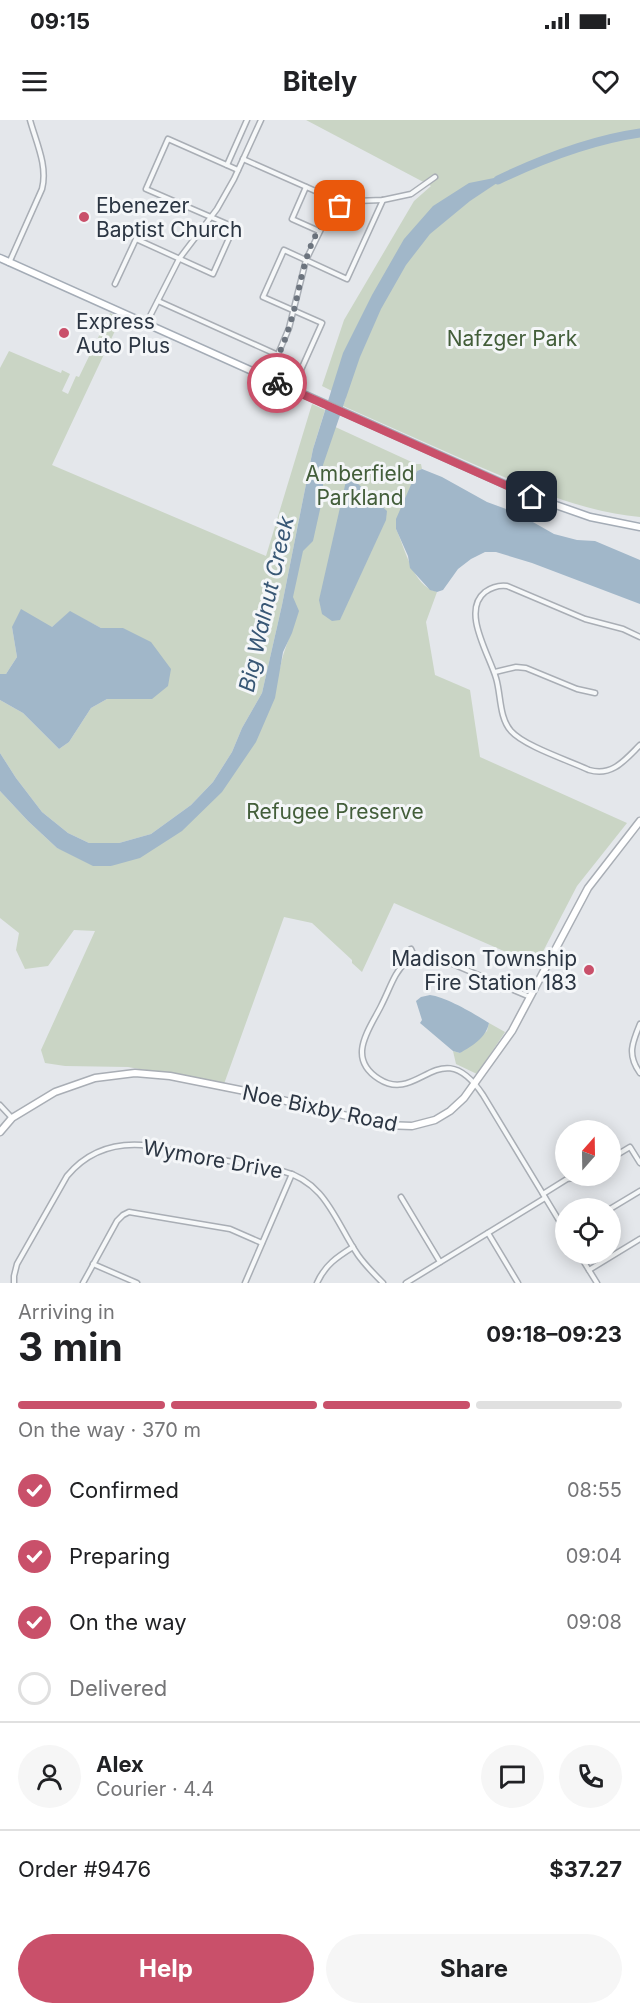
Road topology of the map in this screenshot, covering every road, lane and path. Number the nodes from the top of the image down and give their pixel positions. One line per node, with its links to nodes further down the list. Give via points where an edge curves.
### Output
1 (30, 120): 16 (street, via 45,179)
2 (247, 120): 5 (street)
3 (261, 120): 4 (street)
4 (243, 159): 6 (street); 8 (street)
5 (227, 165): 6 (street); 11 (street, via 168,139 146,189)
6 (238, 170): 11 (street)
7 (435, 177): 9 (street, via 411,194)
8 (306, 187): 10 (street); 12 (street, via 292,219)
9 (383, 200): 10 (street); 15 (street, via 347,279)
10 (340, 206): 12 (street)
11 (211, 217): 14 (street); 14 (street, via 234,227 213,274)
12 (319, 231): 15 (street)
13 (0, 258): 16 (street)
14 (179, 259): 17 (street, via 136,239); 18 (street)
15 (306, 260): 19 (street); 19 (street, via 284,250 263,297)
16 (9, 263): 20 (street)
17 (115, 284)
18 (158, 301): 20 (street); 21 (street)
19 (294, 311): 21 (street); 22 (street, via 322,323)
20 (146, 324): 23 (street)
21 (278, 355): 23 (street)
22 (300, 372)
23 (267, 379): 24 (street, via 553,505)
24 (640, 527)
25 (640, 637): 26 (street, via 585,619 511,587 498,586 478,600 475,616)
26 (495, 672): 27 (street, via 526,668); 28 (street, via 505,722 523,740 601,772 616,767)
27 (596, 693)
28 (640, 745)
29 (640, 821): 32 (street, Noe Bixby Road, via 584,894)
30 (411, 949): 31 (street)
31 (415, 958): 32 (street, via 428,956 448,961); 35 (street, via 395,974 368,1029 362,1043 365,1063 378,1079 392,1084 413,1082 437,1068 447,1067)
32 (530, 998): 35 (street, Noe Bixby Road, via 512,1032)
33 (640, 1024): 34 (street, via 630,1052)
34 (640, 1073)
35 (475, 1084): 37 (street, Noe Bixby Road, via 450,1111 412,1126 384,1125 245,1091 135,1073 74,1084 44,1097); 44 (street)
36 (0, 1105): 37 (street)
37 (12, 1118): 38 (street, Noe Bixby Road)
38 (0, 1132)
39 (621, 1152): 40 (street, via 630,1147)
40 (640, 1163)
41 (292, 1174): 50 (street); 51 (street, Wymore Drive, via 319,1192); 56 (street, Wymore Drive, via 142,1145 118,1145 98,1152 77,1165 61,1184 17,1264)
42 (558, 1186): 44 (street)
43 (640, 1191): 46 (street)
44 (544, 1196): 47 (street); 48 (street)
45 (401, 1197): 52 (street)
46 (621, 1202)
47 (555, 1214)
48 (488, 1233): 52 (street); 63 (street)
49 (640, 1239): 55 (street)
50 (262, 1243): 53 (street, via 224,1228 124,1211); 59 (street)
51 (353, 1247): 60 (street, via 332,1260); 61 (street, Wymore Drive)
52 (440, 1262): 62 (street)
53 (93, 1264): 57 (street); 58 (street)
54 (585, 1264): 55 (street)
55 (589, 1270): 64 (street)
56 (14, 1283)
57 (83, 1283)
58 (137, 1283)
59 (245, 1283)
60 (317, 1283)
61 (383, 1283)
62 (406, 1283)
63 (518, 1283)
64 (597, 1283)

